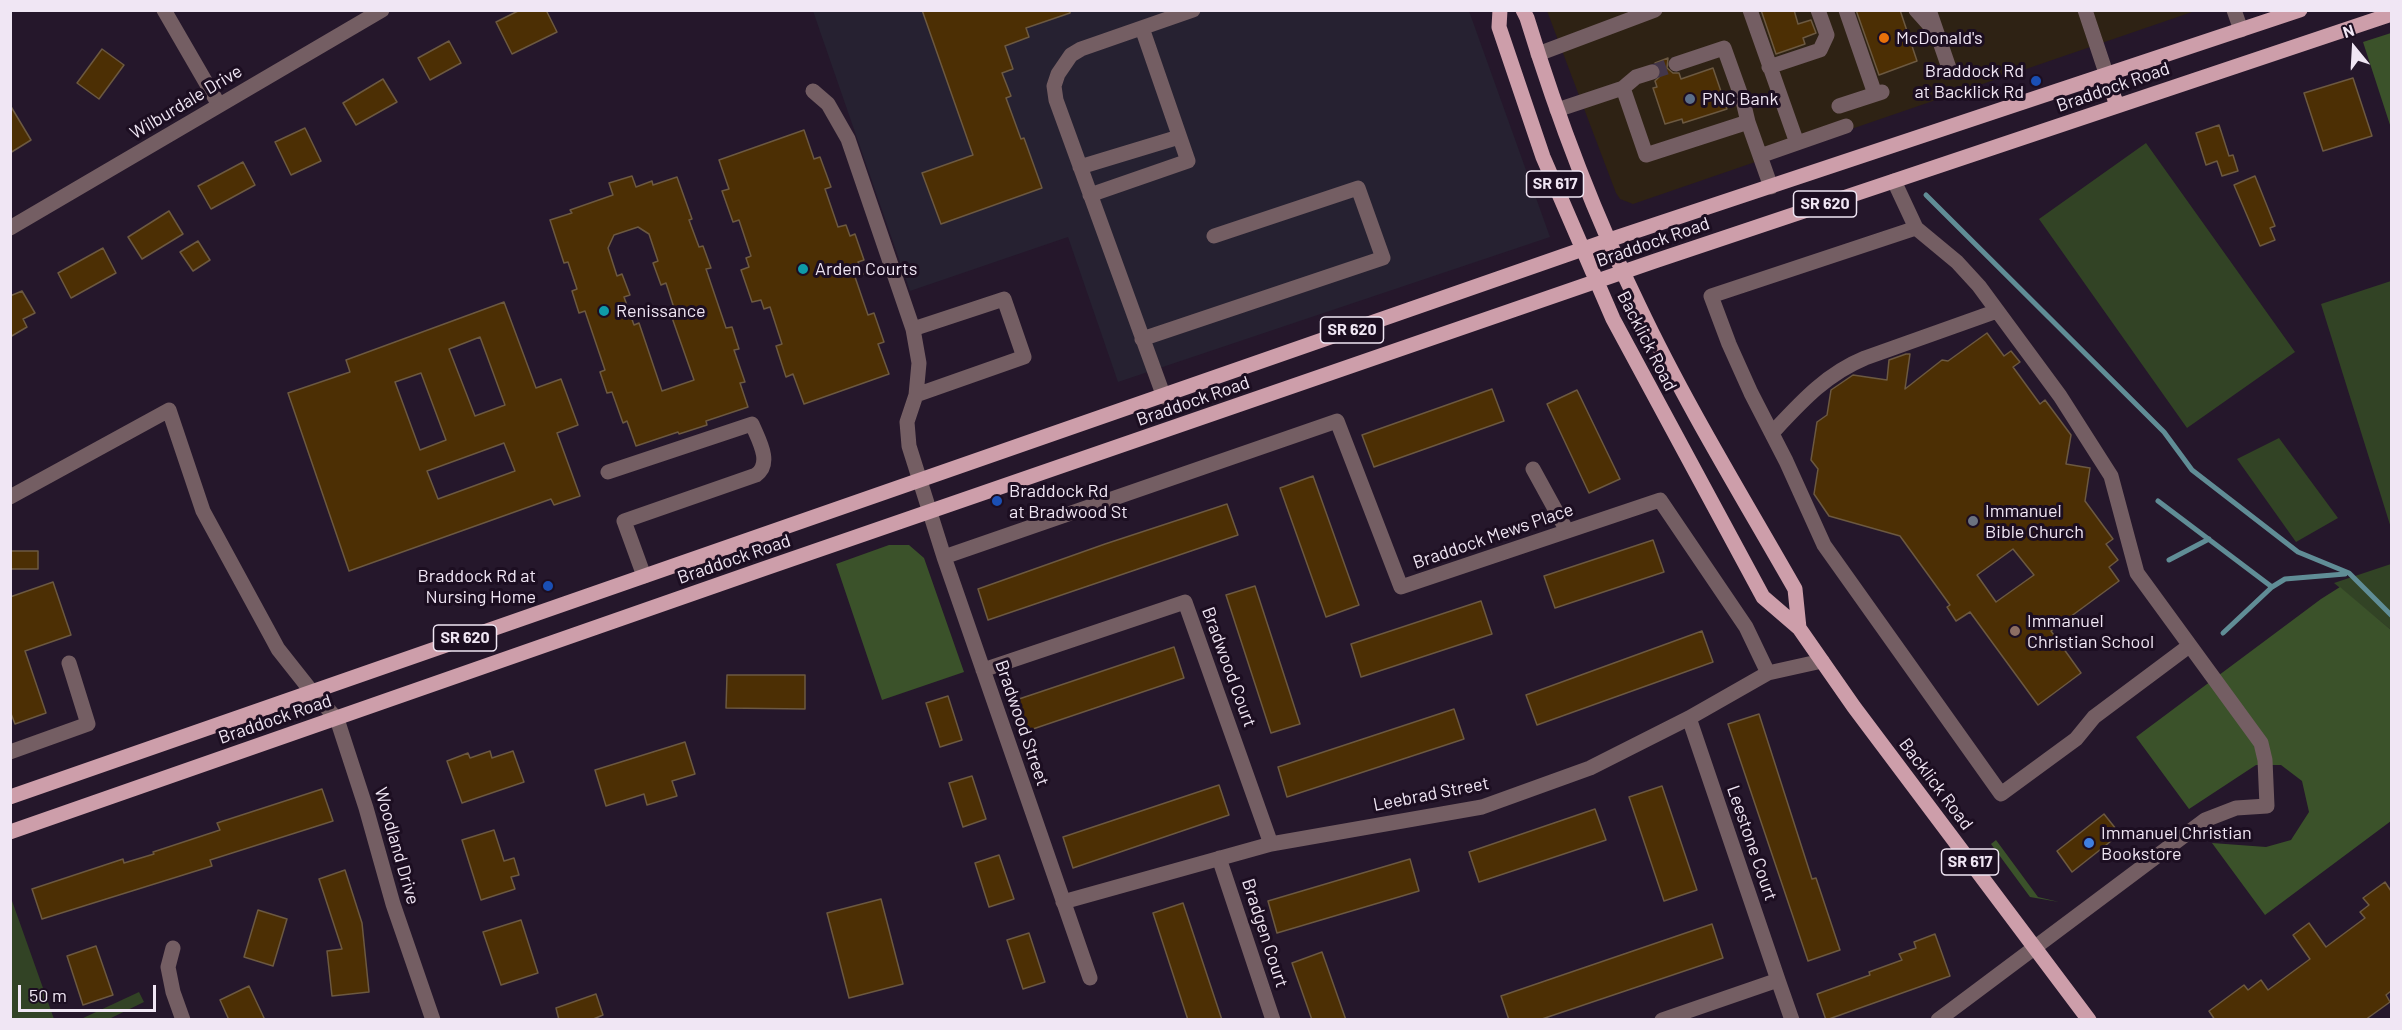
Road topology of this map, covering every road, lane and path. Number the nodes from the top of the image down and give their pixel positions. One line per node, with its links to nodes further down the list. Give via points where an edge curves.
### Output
1 (164, 10): 27 (street)
2 (382, 10): 27 (street, Wilburdale Drive)
3 (1193, 10): 16 (street)
4 (1500, 10): 44 (main road, Backlick Road / SR 617, via 1499,27 1521,96)
5 (1523, 10): 19 (main road, Backlick Road / SR 617)
6 (1655, 10): 19 (street)
7 (1750, 10): 21 (street)
8 (1818, 10): 21 (street, via 1827,35 1820,50)
9 (1846, 10): 28 (street, via 1879,93)
10 (1916, 10): 18 (street)
11 (1929, 10): 18 (street)
12 (2085, 10): 24 (street)
13 (2234, 10): 17 (street)
14 (2300, 10): 17 (main road, Braddock Road / SR 620)
15 (2391, 14): 29 (main road, Braddock Road / SR 620)
16 (1142, 28): 33 (street); 36 (street, via 1081,49 1058,74 1054,86 1056,100)
17 (2241, 30): 24 (main road, Braddock Road / SR 620)
18 (1937, 33): 22 (street)
19 (1538, 54): 30 (main road, Backlick Road / SR 617)
20 (1676, 64): 31 (street, via 1724,48)
21 (1769, 67): 34 (street)
22 (1949, 68)
23 (1652, 72): 25 (street, via 1636,77)
24 (2107, 76): 29 (main road); 38 (main road, Braddock Road / SR 620)
25 (1623, 88): 30 (street); 31 (street, via 1646,156)
26 (813, 91): 48 (street, Bradwood Street, via 828,104 848,139)
27 (219, 105): 40 (street, Wilburdale Drive)
28 (1839, 106)
29 (2117, 106): 37 (main road, Braddock Road / SR 620)
30 (1557, 110): 43 (main road, Backlick Road / SR 617)
31 (1748, 122): 35 (street)
32 (1846, 126): 34 (street)
33 (1179, 137): 36 (street); 39 (street, via 1188,161)
34 (1797, 143): 35 (street)
35 (1760, 156): 38 (street)
36 (1080, 167): 39 (street)
37 (1894, 181): 41 (street); 45 (main road, Braddock Road / SR 620)
38 (1771, 187): 43 (main road, Braddock Road / SR 620)
39 (1090, 195): 49 (street)
40 (10, 228)
41 (1916, 228): 47 (street, via 1957,262); 52 (street, via 1711,296 1729,344)
42 (1214, 236): 49 (street, via 1358,188 1383,258)
43 (1609, 240): 44 (main road, Braddock Road / SR 620); 45 (main road, Backlick Road / SR 617)
44 (1582, 249): 46 (main road, Backlick Road / SR 617); 51 (main road, Braddock Road / SR 620)
45 (1623, 272): 46 (main road, Braddock Road / SR 620); 61 (main road, Backlick Road / SR 617, via 1681,388 1795,589)
46 (1596, 282): 57 (main road, Braddock Road / SR 620); 61 (main road, Backlick Road / SR 617, via 1655,401 1763,597)
47 (1997, 311): 52 (street, via 1845,367 1813,389); 62 (street, via 2060,396 2111,476 2135,569)
48 (913, 329): 50 (street, Bradwood Street, via 919,363); 50 (street, via 1004,298 1024,357)
49 (1142, 339): 51 (street)
50 (915, 395): 55 (street, Bradwood Street, via 907,433)
51 (1164, 397): 55 (main road, Braddock Road / SR 620)
52 (1772, 433): 62 (street, via 1824,545 2001,794 2076,739 2094,717)
53 (1533, 469): 58 (street)
54 (608, 472): 60 (street, via 752,424 765,459 764,468 756,475 624,521)
55 (920, 481): 57 (street, Bradwood Street); 60 (main road, Braddock Road / SR 620)
56 (10, 497): 67 (street, Woodland Drive, via 170,410 203,511 278,650)
57 (930, 513): 59 (street, Bradwood Street); 69 (main road, Braddock Road / SR 620)
58 (1567, 531): 59 (street, Braddock Mews Place, via 1401,587 1338,421); 66 (street, Braddock Mews Place, via 1660,500 1746,627)
59 (944, 557): 65 (street, Bradwood Street)
60 (644, 576): 67 (main road, Braddock Road / SR 620)
61 (1799, 628): 63 (main road, Backlick Road / SR 617)
62 (2189, 646): 77 (street, via 2261,743 2266,806 2236,808 2205,820)
63 (1822, 661): 66 (street, Leebrad Street); 77 (main road, Backlick Road / SR 617)
64 (69, 663): 70 (street, via 88,724)
65 (983, 670): 73 (street, Bradwood Court, via 1185,602); 75 (street, Bradwood Street)
66 (1768, 673): 68 (street, Leebrad Street)
67 (312, 692): 69 (street, Woodland Drive); 71 (main road, Braddock Road / SR 620)
68 (1689, 718): 73 (street, Leebrad Street, via 1590,768 1482,807); 79 (street, Leestone Court)
69 (337, 719): 72 (main road, Braddock Road / SR 620); 81 (street, Woodland Drive)
70 (10, 752)
71 (10, 797)
72 (10, 832)
73 (1271, 844): 74 (street, Leebrad Street)
74 (1219, 858): 75 (street, Leebrad Street); 82 (street, Bradgen Court)
75 (1063, 902): 78 (street, Bradwood Street)
76 (173, 948): 80 (street, via 168,967)
77 (2034, 948): 85 (street); 86 (main road, Backlick Road / SR 617)
78 (1090, 978)
79 (1778, 980): 83 (street); 84 (street, Leestone Court)
80 (183, 1020)
81 (433, 1020)
82 (1273, 1020)
83 (1662, 1020)
84 (1792, 1020)
85 (1938, 1020)
86 (2089, 1020)

